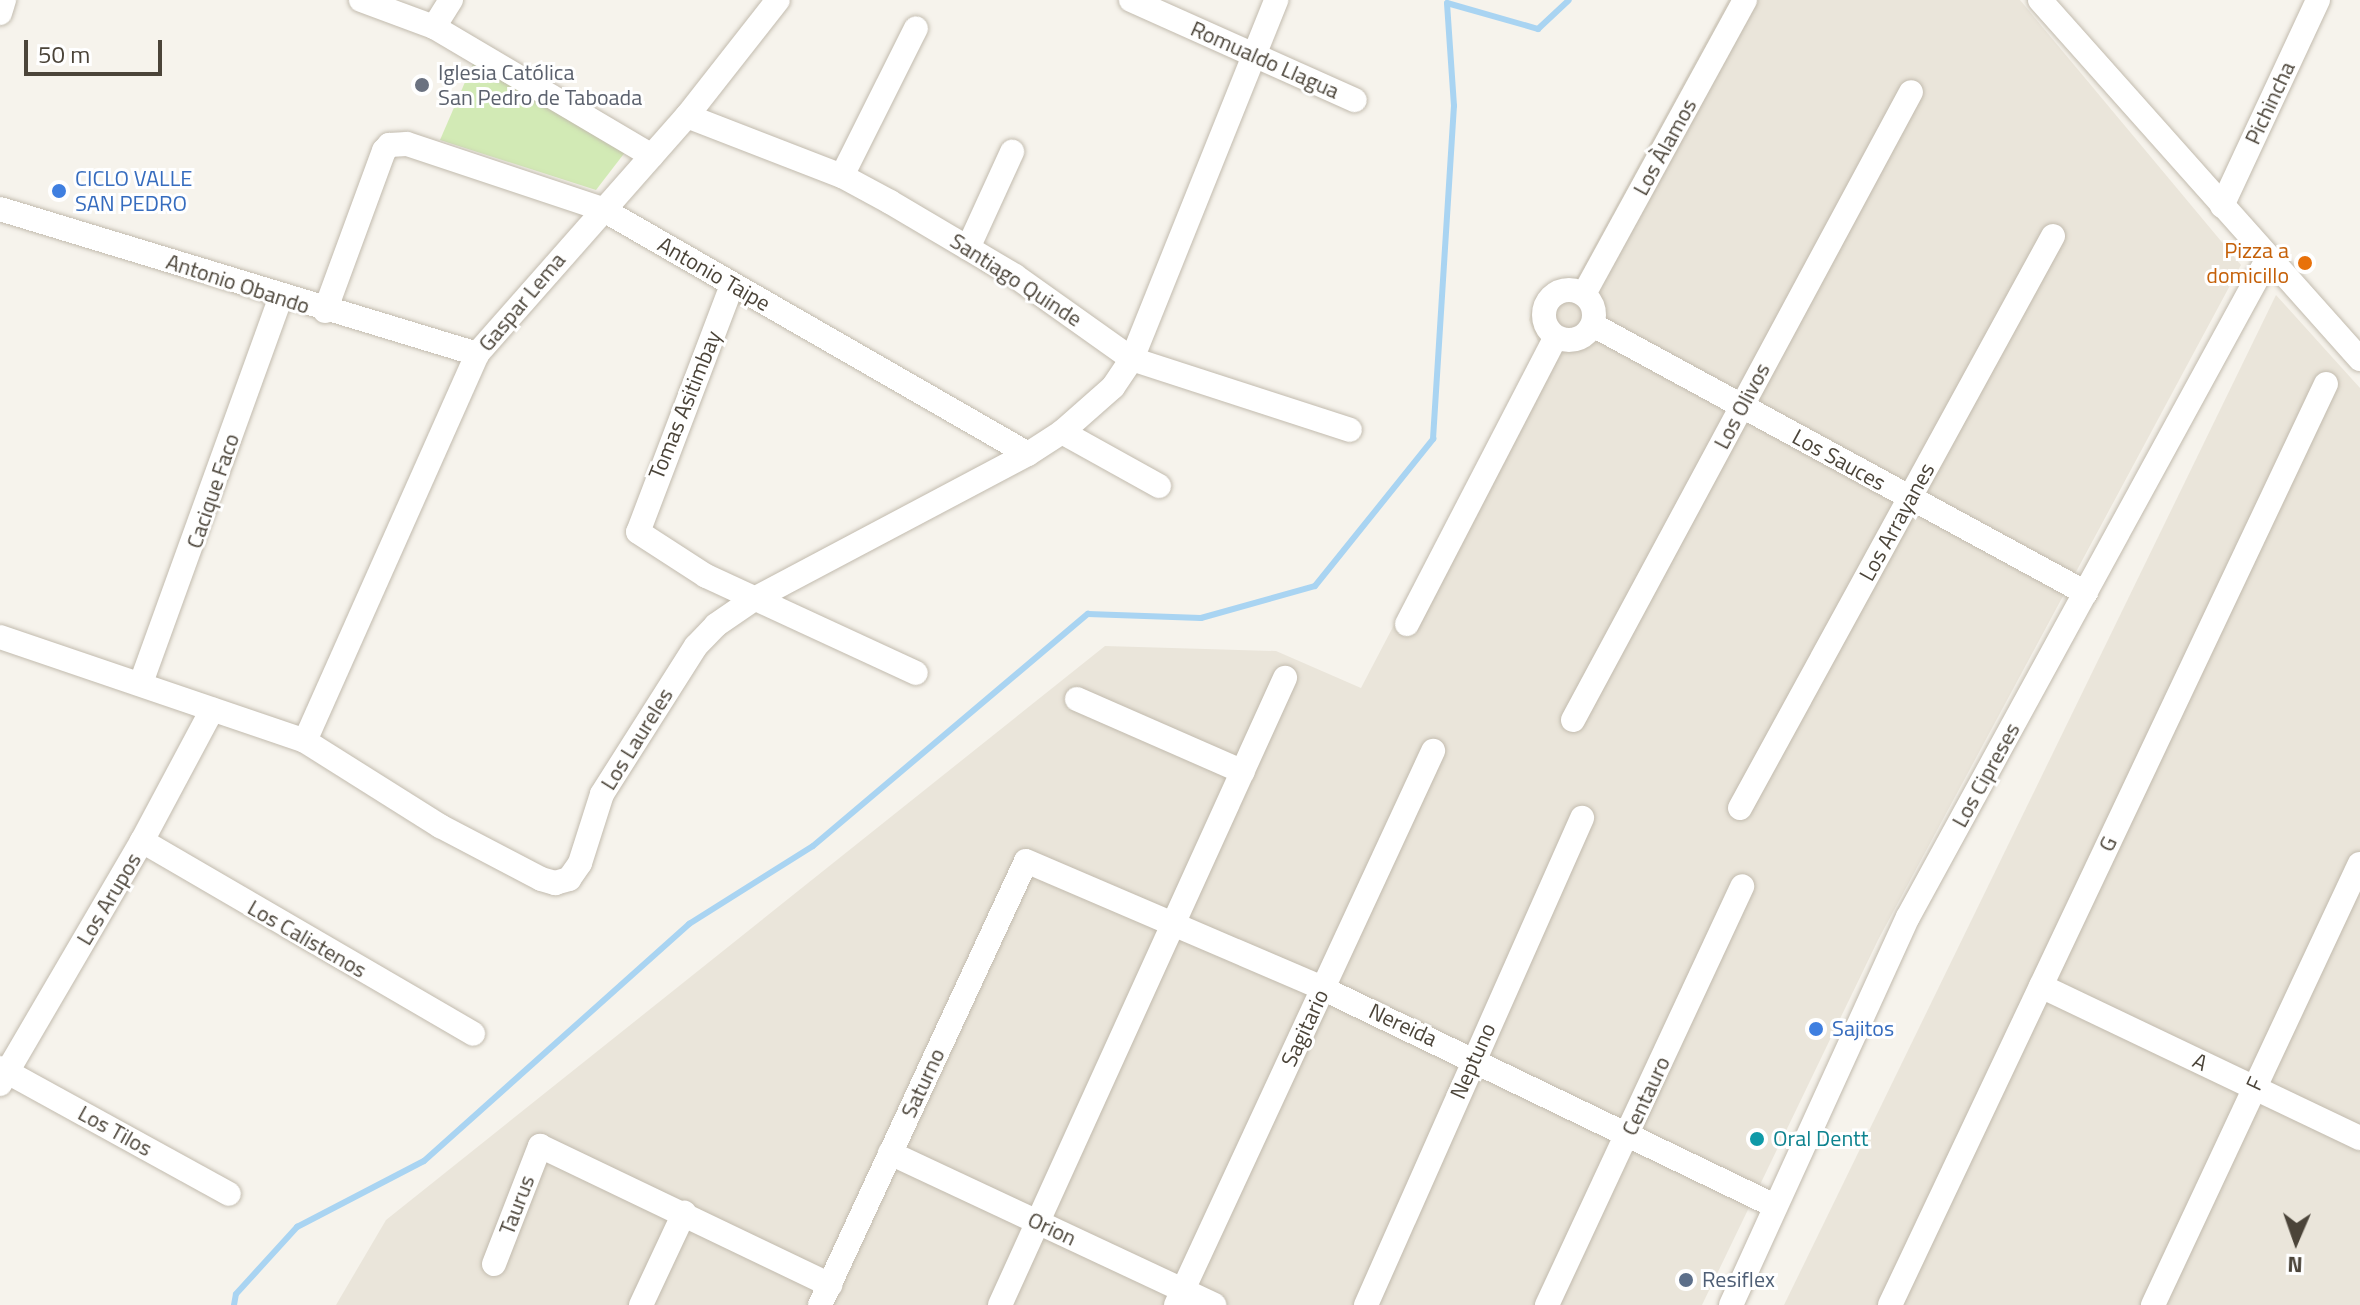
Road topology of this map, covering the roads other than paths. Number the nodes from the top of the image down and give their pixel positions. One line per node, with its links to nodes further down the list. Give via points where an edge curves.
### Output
1 (4, 0): 10 (street)
2 (361, 0): 11 (street)
3 (451, 0): 11 (street)
4 (778, 0): 16 (street, Gaspar Lema)
5 (1131, 0): 13 (street, Romualdo Llagua)
6 (1276, 0): 13 (street, Los Laureles)
7 (1745, 0): 27 (street, Los Àlamos)
8 (2040, 0): 20 (street)
9 (2318, 0): 20 (street, Pichincha)
10 (0, 13)
11 (434, 27): 18 (street)
12 (916, 28): 19 (street)
13 (1253, 57): 15 (street, Romualdo Llagua); 33 (street, Los Laureles)
14 (1911, 92): 36 (street, Los Olivos)
15 (1355, 100)
16 (687, 116): 18 (street, Gaspar Lema); 19 (street, Santiago Quinde)
17 (1012, 152): 24 (street)
18 (652, 156): 22 (street, Gaspar Lema)
19 (842, 176): 24 (street, Santiago Quinde)
20 (2222, 206): 25 (street)
21 (0, 209): 28 (street, Antonio Obando)
22 (602, 209): 26 (street, Antonio Taipe); 29 (street, Antonio Taipe, via 407,144 389,145); 32 (street, Gaspar Lema)
23 (2053, 236): 41 (street, Los Arrayanes)
24 (968, 248): 33 (street, Santiago Quinde)
25 (2268, 258): 34 (street); 42 (street, Los Cipreses)
26 (732, 285): 39 (street, Antonio Taipe); 43 (street, Tomas Asitimbay, via 637,525 644,538)
27 (1584, 294): 30 (street, via 1594,308); 31 (street, via 1568,290 1547,302 1543,317)
28 (281, 297): 29 (street, Antonio Obando); 48 (street, Cacique Faco)
29 (325, 311): 32 (street, Antonio Obando)
30 (1593, 325): 31 (street, via 1581,338); 36 (street, Los Sauces)
31 (1556, 337): 44 (street)
32 (477, 354): 52 (street, Gaspar Lema)
33 (1132, 359): 37 (street, Santiago Quinde); 38 (street, Los Laureles, via 1113,387)
34 (2360, 359)
35 (2326, 384): 62 (street, G)
36 (1742, 407): 41 (street, Los Sauces); 51 (street, Los Olivos)
37 (1350, 430)
38 (1062, 432): 39 (street, Los Laureles); 40 (street)
39 (1028, 454): 43 (street, Los Laureles)
40 (1159, 486)
41 (1909, 500): 42 (street, Los Sauces); 55 (street, Los Arrayanes)
42 (2086, 593): 72 (street, Los Cipreses, via 1908,917)
43 (754, 599): 46 (street); 52 (street, Los Laureles, via 696,646 602,794 580,863 564,881 541,879 440,826)
44 (1407, 624)
45 (0, 637): 48 (street, Los Laureles)
46 (916, 673)
47 (1285, 678): 54 (street)
48 (141, 683): 50 (street, Los Laureles)
49 (1077, 699): 54 (street)
50 (212, 710): 52 (street, Los Laureles); 57 (street, Los Arupos)
51 (1573, 720)
52 (305, 741)
53 (1433, 751): 63 (street, Sagitario)
54 (1243, 772): 61 (street)
55 (1740, 808)
56 (1582, 818): 65 (street, Neptuno)
57 (142, 841): 64 (street, Los Calistenos); 66 (street, Los Arupos)
58 (1026, 861): 61 (street, Nereida); 70 (street, Saturno)
59 (2360, 864): 67 (street, F)
60 (1742, 886): 68 (street, Centauro)
61 (1175, 923): 63 (street, Nereida); 74 (street)
62 (2041, 986): 67 (street, A); 84 (street, G)
63 (1324, 989): 65 (street, Nereida); 77 (street, Sagitario)
64 (473, 1034)
65 (1473, 1058): 68 (street, Nereida); 81 (street, Neptuno)
66 (2, 1074): 71 (street, Los Tilos)
67 (2253, 1087): 69 (street, A); 85 (street, F)
68 (1628, 1135): 72 (street, Nereida); 82 (street, Centauro)
69 (2360, 1138)
70 (890, 1153): 74 (street, Orion); 76 (street, Saturno)
71 (229, 1194)
72 (1773, 1205): 83 (street, Los Cipreses)
73 (684, 1213): 75 (street, Taurus, via 540,1146); 76 (street); 78 (street)
74 (1035, 1221): 77 (street, Orion); 79 (street)
75 (494, 1264)
76 (825, 1295)
77 (1179, 1298): 80 (street, Orion)
78 (641, 1305)
79 (1000, 1305)
80 (1214, 1305)
81 (1366, 1305)
82 (1547, 1305)
83 (1731, 1305)
84 (1890, 1305)
85 (2153, 1305)

